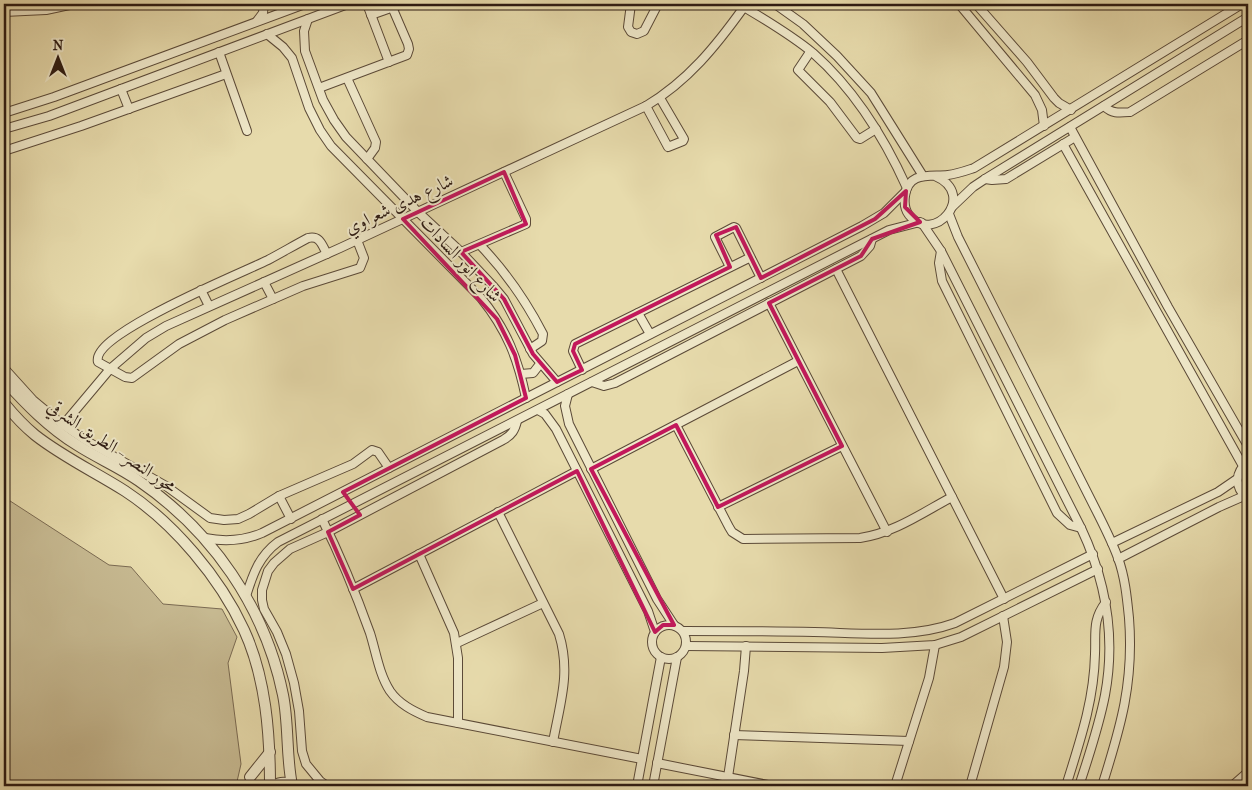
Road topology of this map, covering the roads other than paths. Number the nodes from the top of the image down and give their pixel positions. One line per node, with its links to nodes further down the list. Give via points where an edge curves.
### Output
1 (74, 4): 15 (street, via 46,10)
2 (264, 4): 19 (street, via 263,13)
3 (304, 4): 19 (street)
4 (348, 4): 18 (street)
5 (367, 4): 16 (street)
6 (402, 4): 14 (street)
7 (631, 4): 8 (street, via 628,27 636,34 644,31)
8 (658, 4)
9 (959, 4): 36 (street, via 1035,95 1042,110)
10 (976, 4): 33 (street, via 1054,98)
11 (742, 5): 23 (street); 29 (street, شارع هدى شعراوي, via 718,43 681,82)
12 (779, 5): 47 (street, via 838,56 871,94)
13 (1238, 5): 33 (street)
14 (392, 7): 16 (street); 24 (street, via 409,49 404,57)
15 (4, 12)
16 (371, 15): 24 (street)
17 (1248, 17): 31 (street)
18 (308, 19): 20 (street); 27 (street, شارع انور السادات, via 304,44)
19 (257, 21): 34 (street)
20 (267, 34): 22 (street); 40 (street, شارع انور السادات, via 292,58)
21 (1248, 40): 31 (street, via 1130,112 1110,112)
22 (219, 52): 25 (street); 28 (street)
23 (810, 52): 39 (street, via 852,95); 39 (street, via 798,70 830,102 857,138)
24 (389, 62): 26 (street)
25 (226, 74): 32 (street); 41 (street)
26 (347, 78): 27 (street); 45 (street, via 376,142)
27 (319, 88): 35 (street, شارع انور السادات)
28 (121, 89): 32 (street); 38 (street)
29 (660, 98): 30 (street, شارع هدى شعراوي); 30 (street, via 683,141 668,147)
30 (646, 106): 46 (street, شارع هدى شعراوي)
31 (1104, 106): 37 (street)
32 (129, 109): 44 (street)
33 (1070, 110): 36 (street)
34 (4, 113)
35 (334, 120): 40 (street); 45 (street, شارع انور السادات)
36 (1044, 126): 48 (street, via 974,168)
37 (1070, 127): 42 (street); 49 (street)
38 (4, 129)
39 (876, 129): 50 (street)
40 (320, 130): 53 (street, شارع انور السادات, via 337,153)
41 (247, 131)
42 (1075, 137): 43 (street); 90 (street)
43 (1063, 144): 49 (street, via 1006,179); 91 (street)
44 (4, 150)
45 (367, 159): 52 (street, شارع انور السادات)
46 (504, 172): 52 (street, شارع هدى شعراوي); 57 (street, via 526,224)
47 (923, 176): 48 (street); 50 (street, via 911,182)
48 (935, 176): 51 (street, via 952,191)
49 (985, 179): 51 (street)
50 (906, 189): 54 (street, via 905,207); 64 (street, via 875,219)
51 (951, 210): 54 (street, via 940,222); 112 (street, via 960,242)
52 (418, 212): 53 (street, شارع هدى شعراوي); 59 (street, شارع انور السادات)
53 (403, 219): 56 (street, شارع هدى شعراوي); 78 (street, شارع انور السادات, via 489,308 510,342)
54 (921, 223): 55 (street, via 889,230); 58 (street)
55 (872, 239): 63 (street, via 861,256); 81 (street)
56 (357, 240): 60 (street, شارع هدى شعراوي); 67 (street, via 364,258 360,268)
57 (480, 244): 59 (street); 72 (street, via 514,284 543,334 542,341)
58 (941, 251): 106 (street); 106 (street, via 942,281 1057,513 1070,525)
59 (461, 252): 72 (street, شارع انور السادات, via 504,299)
60 (327, 254): 65 (street, شارع هدى شعراوي); 66 (street, via 319,239 308,238)
61 (751, 258): 62 (street); 62 (street, via 734,227 715,237); 64 (street)
62 (730, 267): 70 (street)
63 (836, 269): 68 (street); 99 (street)
64 (761, 278): 71 (street)
65 (264, 282): 67 (street); 69 (street, شارع هدى شعراوي)
66 (201, 290): 69 (street); 76 (street, via 154,313 110,343 97,359)
67 (273, 299): 76 (street, via 179,344 136,376 125,377)
68 (769, 303): 73 (street); 81 (street, via 615,383 604,386)
69 (209, 306): 76 (street, شارع هدى شعراوي, via 146,338)
70 (638, 313): 71 (street); 77 (street, via 575,344 573,351)
71 (650, 334): 77 (street)
72 (530, 349): 74 (street, شارع انور السادات)
73 (798, 361): 88 (street); 89 (street)
74 (540, 364): 78 (street, via 533,373); 80 (street, شارع انور السادات)
75 (4, 368): 87 (street, via 33,400)
76 (110, 369): 87 (street, شارع هدى شعراوي)
77 (582, 370): 80 (street)
78 (521, 374): 83 (street, شارع انور السادات)
79 (4, 380): 95 (street, محور النصر - الطريق الشرقي, via 38,416 63,436)
80 (557, 382): 83 (street)
81 (592, 382): 82 (street)
82 (568, 394): 85 (street); 93 (street, via 565,406 569,424)
83 (526, 398): 92 (street)
84 (4, 403): 136 (street, محور النصر - الطريق الشرقي, via 34,434 147,507 206,568 244,630 260,682)
85 (538, 410): 86 (street); 94 (street, via 551,421)
86 (517, 420): 101 (street); 108 (street, via 510,436)
87 (63, 425): 95 (street)
88 (676, 425): 93 (street); 102 (street)
89 (842, 446): 102 (street); 109 (street)
90 (1248, 446)
91 (1246, 464): 96 (street)
92 (389, 468): 97 (street); 98 (street, via 378,452 372,450 348,467)
93 (592, 468): 123 (street, via 661,606)
94 (577, 470): 103 (street); 125 (street, via 648,611)
95 (142, 477): 98 (street, via 166,486 210,518 224,520 238,519); 110 (street, محور النصر - الطريق الشرقي)
96 (1237, 479): 100 (street); 112 (street, via 1218,492)
97 (343, 492): 101 (street); 104 (street)
98 (279, 496): 104 (street)
99 (952, 497): 109 (street); 119 (street)
100 (1246, 497): 115 (street, via 1219,507)
101 (351, 504): 105 (street)
102 (718, 507): 109 (street, via 732,532 748,540 860,538)
103 (498, 512): 113 (street); 120 (street)
104 (291, 518): 107 (street)
105 (322, 519): 108 (street); 111 (street)
106 (1081, 528): 114 (street)
107 (271, 529): 110 (street, via 249,539 219,541); 111 (street)
108 (328, 532): 117 (street); 144 (street, via 281,556 268,571 262,590 264,610 277,632 294,683 306,764)
109 (887, 532)
110 (204, 538): 118 (street, محور النصر - الطريق الشرقي, via 224,561)
111 (278, 542): 118 (street, via 258,563)
112 (1112, 543): 115 (street)
113 (418, 554): 117 (street); 126 (street, via 451,623)
114 (1093, 554): 116 (street); 119 (street)
115 (1118, 559): 152 (street, via 1128,609 1130,676 1120,731)
116 (1098, 569): 121 (street); 122 (street)
117 (353, 589): 132 (street, via 383,676 397,700 427,717)
118 (246, 596): 143 (street, محور النصر - الطريق الشرقي, via 278,674)
119 (1004, 599): 124 (street, via 955,623 925,632)
120 (543, 602): 126 (street); 134 (street, via 558,634 566,674)
121 (1106, 602): 150 (street, via 1096,619 1095,673 1090,708); 151 (street, via 1109,672 1106,693)
122 (1003, 616): 127 (street, via 961,637); 149 (street, via 1007,642 1004,667)
123 (674, 625): 124 (street); 125 (street, via 663,625)
124 (683, 631): 128 (street)
125 (655, 632): 130 (street, via 652,638 654,648)
126 (457, 643): 132 (street)
127 (935, 645): 129 (street, via 882,648); 135 (street)
128 (686, 646): 129 (street); 131 (street)
129 (746, 646): 133 (street)
130 (661, 657): 131 (street); 137 (street)
131 (677, 657): 138 (street)
132 (458, 723): 134 (street)
133 (734, 735): 135 (street); 141 (street)
134 (553, 742): 137 (street)
135 (909, 742): 148 (street)
136 (270, 752): 140 (street); 142 (street, محور النصر - الطريق الشرقي)
137 (642, 759): 145 (street)
138 (657, 763): 141 (street); 146 (street)
139 (1248, 772): 153 (street)
140 (250, 777)
141 (728, 777): 147 (street)
142 (272, 786): 143 (street, via 281,783)
143 (293, 786)
144 (327, 786)
145 (637, 786)
146 (653, 786)
147 (773, 786)
148 (894, 786)
149 (970, 786)
150 (1066, 786)
151 (1079, 786)
152 (1102, 786)
153 (1232, 786)

